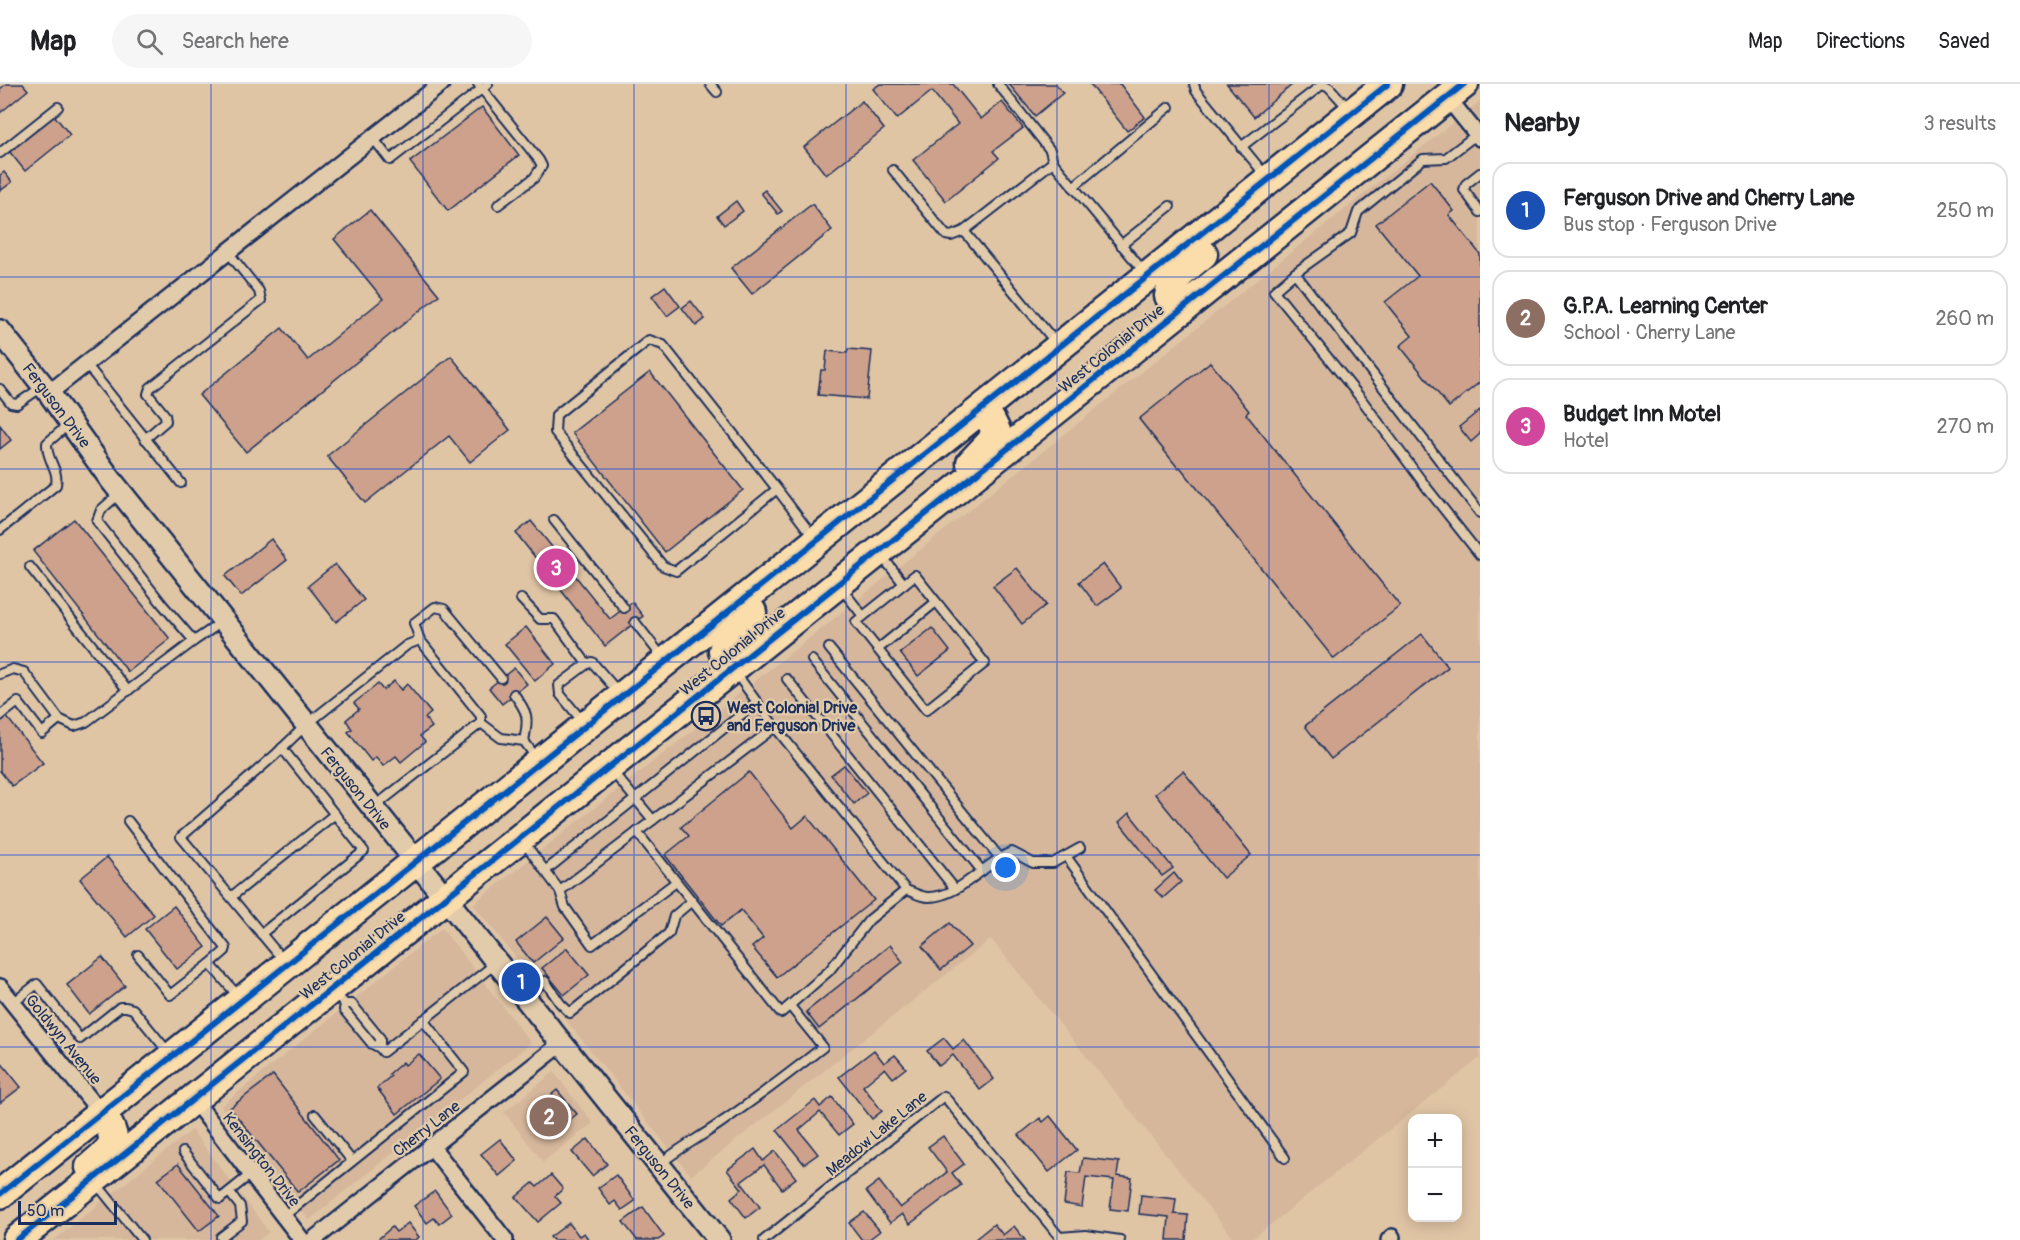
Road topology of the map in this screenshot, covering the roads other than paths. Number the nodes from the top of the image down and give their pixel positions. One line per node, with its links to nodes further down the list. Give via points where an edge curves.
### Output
1 (441, 84): 14 (street)
2 (710, 84): 9 (lane)
3 (998, 84): 17 (lane, via 1050,150)
4 (1194, 84): 15 (lane)
5 (1323, 84): 12 (lane); 15 (lane)
6 (1388, 84): 12 (highway, West Colonial Drive)
7 (483, 86): 14 (lane, via 390,160); 22 (lane, via 542,166 534,178)
8 (1456, 91): 13 (street); 30 (highway, West Colonial Drive)
9 (717, 92)
10 (58, 107): 16 (lane)
11 (1169, 107): 21 (lane)
12 (1352, 113): 20 (highway, West Colonial Drive)
13 (1478, 136): 28 (lane, via 1446,158 1422,159 1358,212 1351,233)
14 (373, 138): 27 (street)
15 (1241, 147): 20 (lane)
16 (0, 153)
17 (1053, 162): 21 (lane); 25 (lane)
18 (892, 170): 25 (lane, via 946,235)
19 (1480, 172): 24 (lane, via 1466,183 1464,190)
20 (1269, 179): 29 (highway, West Colonial Drive); 30 (highway, via 1271,198 1188,266 1170,287 1169,296)
21 (1073, 187): 26 (lane)
22 (498, 205)
23 (1170, 206): 26 (lane)
24 (1480, 212)
25 (964, 231): 32 (lane)
26 (1121, 245): 29 (lane)
27 (228, 252): 33 (street); 38 (lane, via 259,291 261,300 150,388 148,394 166,421)
28 (1295, 273): 42 (lane); 47 (lane, via 1274,291)
29 (1148, 277): 32 (highway, West Colonial Drive)
30 (1180, 311): 46 (highway, West Colonial Drive)
31 (0, 331): 35 (street, Ferguson Drive)
32 (1059, 348): 36 (highway, West Colonial Drive)
33 (86, 364): 35 (street); 38 (lane)
34 (0, 390): 35 (lane, via 11,403 17,404)
35 (46, 390): 37 (street, Ferguson Drive)
36 (982, 409): 45 (highway, West Colonial Drive); 46 (highway, via 996,431 992,442 904,519)
37 (70, 423): 41 (street, Ferguson Drive); 44 (lane, via 47,443 46,451 58,475 56,485)
38 (145, 438): 39 (lane)
39 (181, 483)
40 (777, 489): 40 (lane, via 663,345 650,340 556,415 555,432 663,566 676,571); 45 (lane)
41 (121, 492): 55 (street, Ferguson Drive); 57 (lane, via 101,510 97,520)
42 (1479, 510)
43 (554, 520): 53 (lane)
44 (0, 530)
45 (816, 541): 62 (highway, West Colonial Drive); 64 (highway, via 812,564 732,628 723,651)
46 (887, 544): 49 (highway, West Colonial Drive); 50 (lane)
47 (1480, 555)
48 (30, 567): 68 (lane)
49 (838, 584): 54 (lane); 64 (highway, West Colonial Drive)
50 (904, 584): 52 (lane, via 915,575); 54 (lane)
51 (521, 599): 63 (lane, via 540,619 554,619)
52 (936, 602): 60 (lane); 60 (lane, via 984,663 926,710)
53 (624, 608)
54 (863, 616): 60 (lane, via 856,622)
55 (223, 620): 57 (lane); 75 (street, Ferguson Drive)
56 (635, 622): 62 (lane)
57 (194, 640): 68 (lane)
58 (420, 640): 66 (lane, via 414,623 435,607 444,609); 74 (lane, via 481,716); 75 (lane, via 407,645)
59 (829, 648): 90 (lane)
60 (878, 649)
61 (812, 660): 93 (lane)
62 (666, 662): 70 (highway, West Colonial Drive)
63 (587, 664): 70 (lane, via 592,662); 76 (lane, via 559,685 560,694)
64 (732, 668): 71 (lane); 80 (highway, West Colonial Drive)
65 (0, 674): 73 (lane, via 13,669 24,672)
66 (501, 678)
67 (787, 679): 95 (lane)
68 (128, 691): 73 (lane, via 86,722 74,726)
69 (514, 694): 79 (lane, via 526,710)
70 (621, 697): 76 (highway, West Colonial Drive)
71 (758, 702): 77 (lane); 81 (lane)
72 (0, 716): 73 (lane, via 18,702 42,733)
73 (59, 719)
74 (481, 723): 79 (lane, via 501,738); 82 (lane)
75 (306, 725): 78 (lane); 82 (street, Ferguson Drive)
76 (587, 725): 79 (highway, West Colonial Drive)
77 (775, 727): 84 (lane); 96 (lane)
78 (282, 748): 83 (lane); 98 (lane, via 181,837)
79 (532, 751): 91 (highway, West Colonial Drive)
80 (609, 767): 81 (lane); 87 (highway, West Colonial Drive)
81 (636, 799): 84 (lane); 92 (lane)
82 (372, 808): 91 (street, Ferguson Drive)
83 (335, 814): 98 (lane); 101 (lane, via 364,851)
84 (653, 820): 86 (lane)
85 (128, 821): 104 (lane, via 226,948)
86 (637, 832): 94 (lane); 97 (lane)
87 (520, 838): 92 (lane); 99 (highway, West Colonial Drive)
88 (1080, 848): 89 (lane)
89 (1066, 856): 90 (lane, via 1053,863 1033,862 1012,852); 123 (lane)
90 (1000, 858): 93 (lane)
91 (416, 862): 99 (street, Ferguson Drive); 105 (highway, West Colonial Drive)
92 (545, 871): 97 (lane)
93 (982, 871): 95 (lane)
94 (676, 882): 97 (lane, via 592,945 565,908); 100 (lane)
95 (955, 889): 96 (lane, via 927,898)
96 (906, 890): 111 (lane, via 868,920 829,971)
97 (560, 891)
98 (231, 897): 101 (lane)
99 (445, 898): 103 (street, Ferguson Drive); 107 (highway, West Colonial Drive)
100 (692, 902): 108 (lane, via 674,916 669,933 570,1013 545,981); 111 (lane, via 781,1013)
101 (261, 934): 105 (lane)
102 (138, 956): 104 (lane, via 170,995)
103 (496, 963): 108 (street, Ferguson Drive); 113 (lane)
104 (210, 964): 109 (lane)
105 (287, 965): 109 (highway, West Colonial Drive)
106 (0, 987): 110 (street, Goldwyn Avenue)
107 (338, 997): 112 (lane, via 352,1004); 114 (lane); 118 (highway, West Colonial Drive)
108 (524, 998): 115 (street, Ferguson Drive)
109 (242, 1000): 117 (highway, West Colonial Drive)
110 (13, 1003): 117 (lane, via 37,984 80,1039 126,1006 134,1009); 119 (street, Goldwyn Avenue)
111 (790, 1006): 125 (lane, via 823,1047 769,1090)
112 (365, 1020): 114 (lane); 116 (lane, via 380,1038)
113 (423, 1020): 116 (lane, via 383,1052); 124 (lane, via 464,1072)
114 (358, 1026): 116 (lane)
115 (561, 1044): 121 (street, Cherry Lane); 125 (street, Ferguson Drive)
116 (380, 1048)
117 (172, 1057): 119 (highway, West Colonial Drive)
118 (193, 1099): 126 (street, Kensington Drive); 127 (highway, West Colonial Drive)
119 (100, 1113): 129 (highway, West Colonial Drive); 130 (highway, via 111,1128 114,1141 107,1154 59,1193)
120 (315, 1115): 124 (lane)
121 (431, 1146): 137 (street, Cherry Lane); 138 (street)
122 (183, 1152): 128 (lane, via 220,1199)
123 (1285, 1158)
124 (352, 1161): 131 (lane)
125 (658, 1166): 139 (street, Ferguson Drive)
126 (251, 1174): 128 (lane); 131 (street, Kensington Drive)
127 (93, 1179): 130 (highway, West Colonial Drive); 135 (lane)
128 (229, 1192): 132 (lane, via 240,1206 242,1221)
129 (0, 1194)
130 (52, 1211): 134 (highway, West Colonial Drive)
131 (284, 1216): 136 (street, Kensington Drive)
132 (221, 1237)
133 (1061, 1238): 140 (lane, Meadow Lake Lane, via 944,1096); 141 (lane, via 1086,1235)
134 (16, 1240)
135 (142, 1240)
136 (302, 1240)
137 (314, 1240)
138 (505, 1240)
139 (719, 1240)
140 (764, 1240)
141 (1120, 1240)

